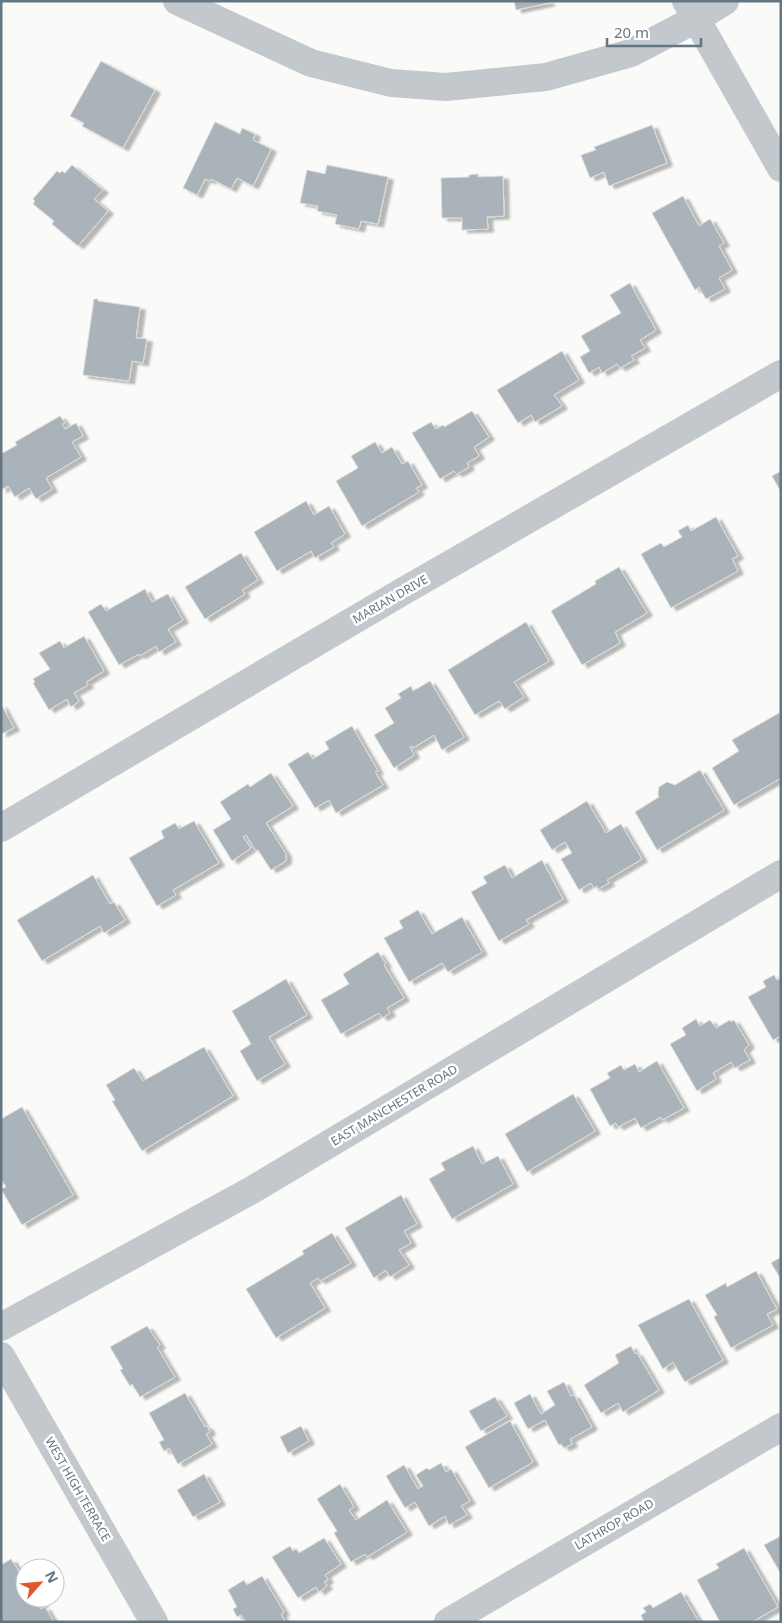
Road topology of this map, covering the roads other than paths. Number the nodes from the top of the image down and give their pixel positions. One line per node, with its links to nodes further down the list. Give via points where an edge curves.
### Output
1 (177, 1): 3 (street, via 311,63 391,83 446,87 546,77 631,53)
2 (725, 1): 3 (street)
3 (691, 10): 4 (street)
4 (781, 168)
5 (781, 374): 6 (street, MARIAN DRIVE)
6 (1, 828)
7 (781, 874): 8 (street, EAST MANCHESTER ROAD, via 252,1190)
8 (1, 1327)
9 (1, 1356): 11 (street, WEST HIGH TERRACE)
10 (781, 1427): 12 (street, LATHROP ROAD)
11 (154, 1622)
12 (448, 1622)

